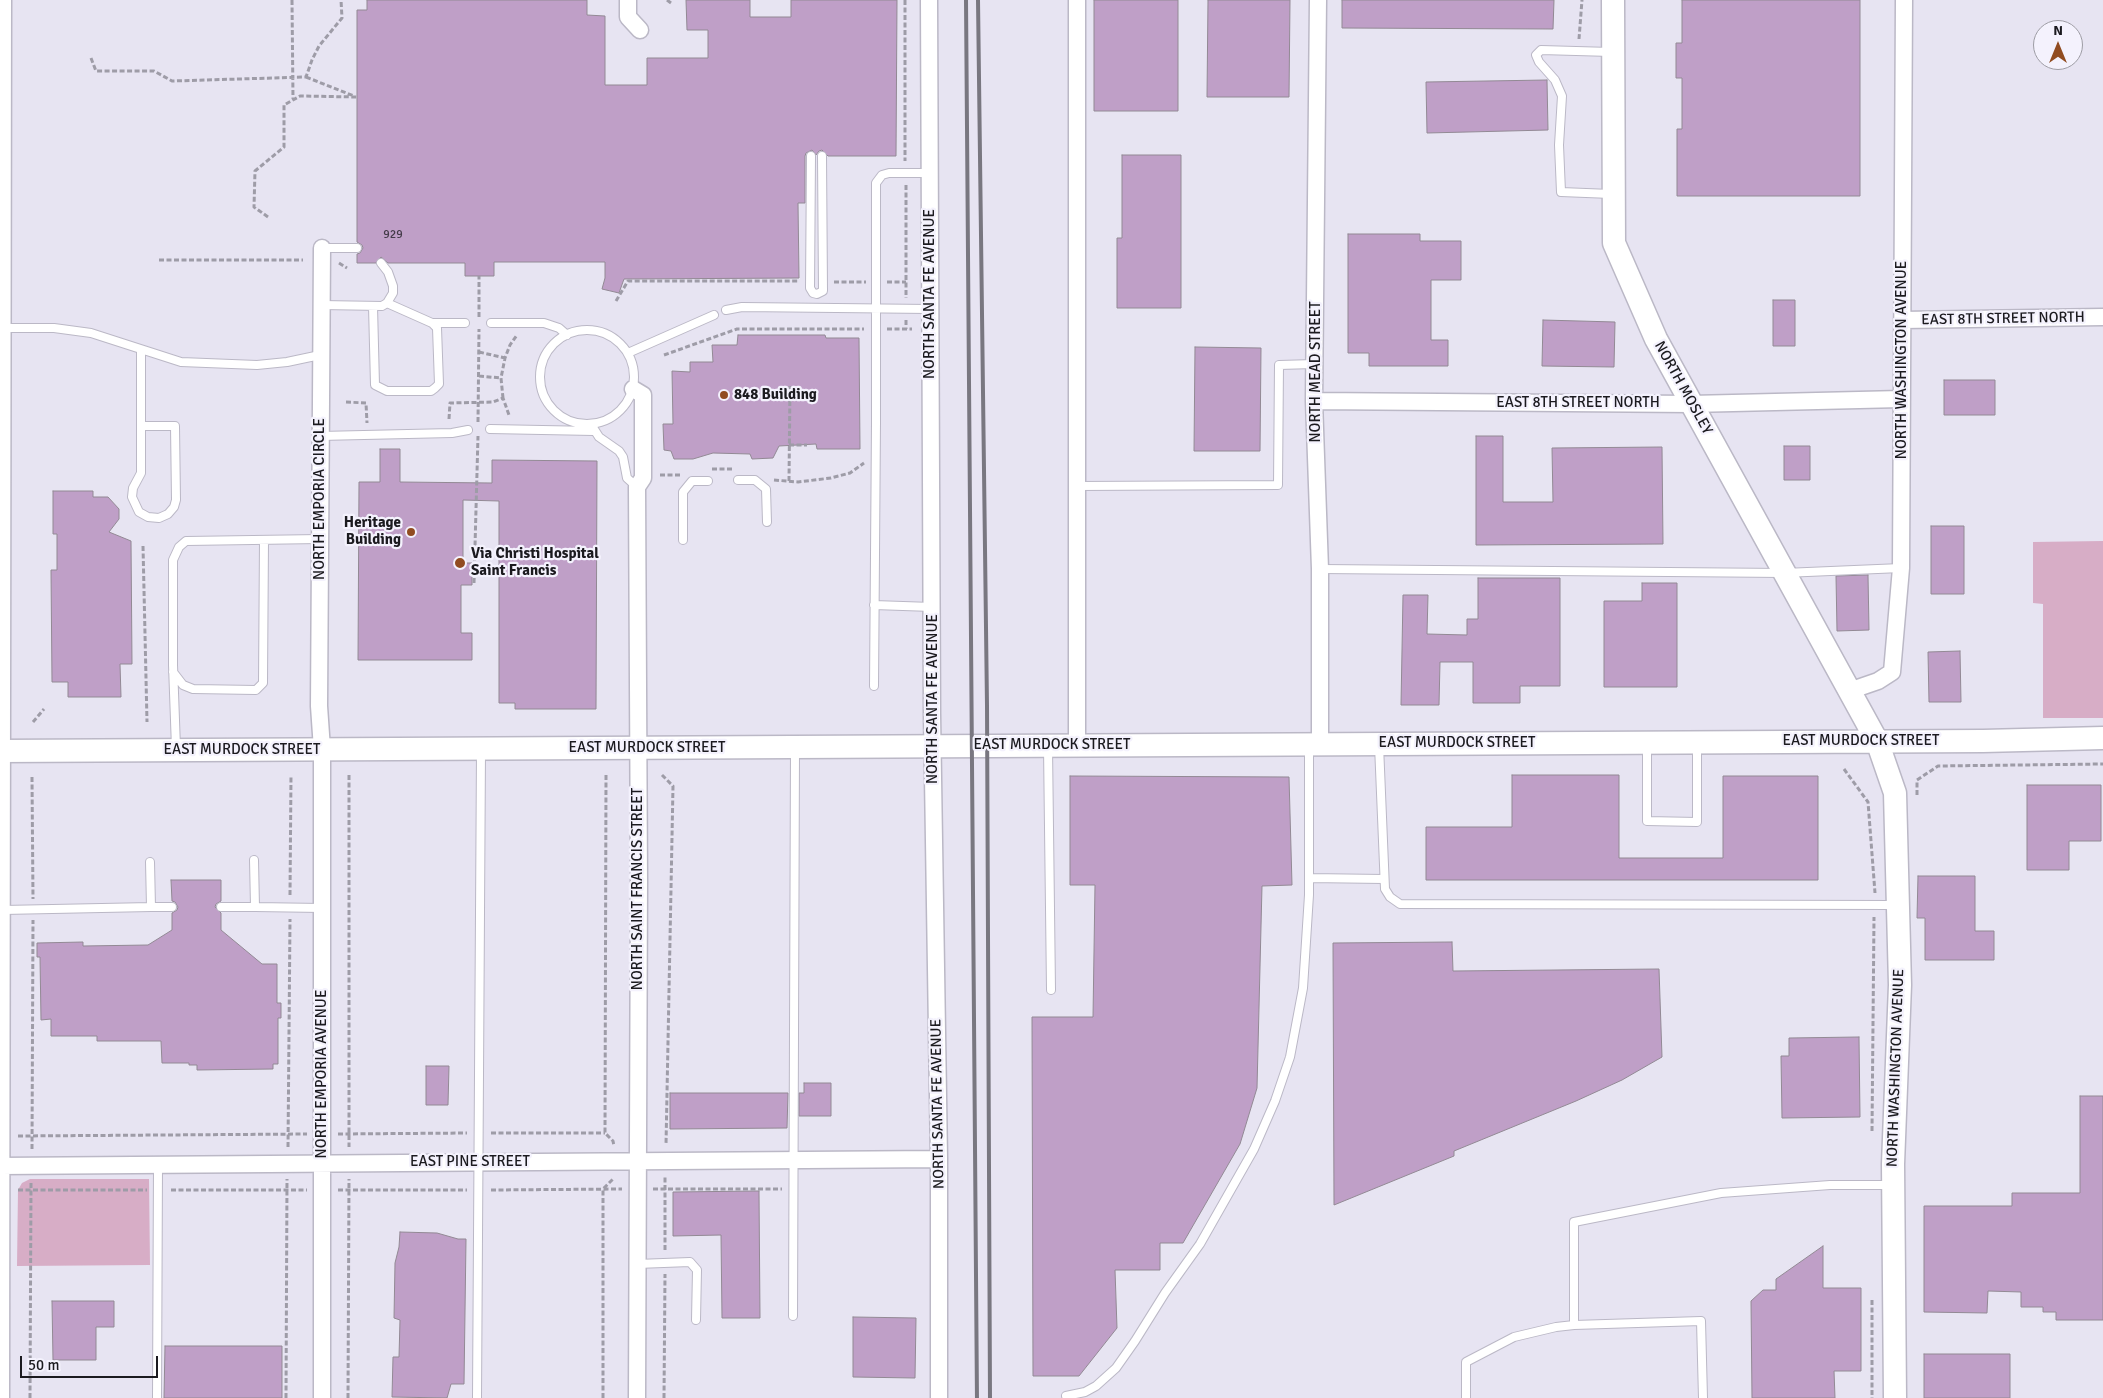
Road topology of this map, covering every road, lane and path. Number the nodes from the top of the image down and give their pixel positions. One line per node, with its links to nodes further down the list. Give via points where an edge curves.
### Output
1 (4, 0): 17 (street)
2 (292, 0): 19 (path)
3 (341, 0): 18 (path, via 342,18 319,46)
4 (628, 0): 13 (street, via 628,17)
5 (667, 0): 12 (path)
6 (929, 0): 23 (street, NORTH SANTA FE AVENUE)
7 (1077, 0): 93 (street)
8 (1318, 0): 67 (street, NORTH MEAD STREET)
9 (1582, 0): 14 (path)
10 (1613, 0): 15 (street, NORTH MOSLEY)
11 (1904, 0): 51 (street, NORTH WASHINGTON AVENUE)
12 (671, 3)
13 (640, 30)
14 (1578, 52): 15 (lane); 24 (lane, via 1541,50 1536,56 1555,80 1562,96 1561,192)
15 (1613, 52): 24 (street, NORTH MOSLEY)
16 (91, 58): 19 (path, via 96,71 154,71 172,81)
17 (2, 67): 30 (street)
18 (306, 77): 19 (path); 20 (path, via 357,97 300,96)
19 (293, 78): 20 (path)
20 (293, 99): 27 (path, via 284,105 284,147 255,171 254,207)
21 (811, 156): 25 (lane)
22 (822, 156): 26 (lane)
23 (930, 173): 38 (lane, via 889,173 882,175 876,183); 47 (street, NORTH SANTA FE AVENUE)
24 (1613, 194): 77 (street, NORTH MOSLEY, via 1614,243 1656,339)
25 (811, 209): 26 (lane); 36 (lane)
26 (822, 209): 37 (lane)
27 (268, 217)
28 (322, 248): 29 (lane); 43 (street, NORTH EMPORIA CIRCLE)
29 (357, 248)
30 (2, 259): 55 (street)
31 (159, 260): 32 (path)
32 (303, 260)
33 (336, 260): 35 (path)
34 (381, 263): 42 (lane, via 393,286)
35 (347, 268)
36 (810, 282): 40 (lane, via 811,291); 41 (path, via 628,282)
37 (822, 282): 38 (path); 40 (lane, via 822,291)
38 (876, 282): 39 (path); 46 (lane)
39 (906, 282)
40 (817, 294): 45 (lane)
41 (616, 301)
42 (387, 303): 44 (lane); 52 (lane)
43 (321, 305): 44 (lane); 64 (street, NORTH EMPORIA CIRCLE)
44 (373, 306): 52 (lane, via 374,385 387,390 431,391 439,384 437,328)
45 (817, 308): 46 (lane); 48 (lane, via 742,307)
46 (876, 309): 47 (lane); 56 (lane)
47 (930, 309): 105 (street, NORTH SANTA FE AVENUE)
48 (726, 310)
49 (714, 315): 63 (lane)
50 (2103, 317): 51 (street, EAST 8TH STREET NORTH)
51 (1902, 320): 74 (street, NORTH WASHINGTON AVENUE)
52 (432, 323): 53 (lane)
53 (465, 323)
54 (489, 327): 58 (path); 60 (lane, via 544,323 559,328)
55 (4, 328): 61 (lane, via 54,328 91,333); 68 (street)
56 (876, 329): 57 (path); 65 (path, via 737,329); 104 (lane)
57 (912, 329)
58 (479, 331)
59 (512, 331): 66 (path, via 520,331)
60 (567, 335): 63 (lane, via 588,330 604,333 618,341); 82 (lane, via 548,351 542,364 543,394 550,407 562,417)
61 (141, 350): 64 (lane, via 181,362 228,364 277,363); 81 (lane)
62 (479, 352): 66 (path)
63 (628, 353): 72 (lane, via 634,368)
64 (320, 355): 85 (street, NORTH EMPORIA CIRCLE)
65 (664, 355)
66 (505, 358): 70 (path)
67 (1315, 364): 76 (street, NORTH MEAD STREET); 93 (lane, via 1279,365 1278,485)
68 (2, 374): 95 (street)
69 (479, 376): 70 (path)
70 (501, 378): 73 (path)
71 (790, 385): 86 (path)
72 (633, 389): 82 (lane, via 620,412); 94 (street, NORTH SAINT FRANCIS STREET, via 643,395 643,478)
73 (503, 398): 78 (path); 79 (path, via 493,402 450,403)
74 (1901, 399): 77 (street, EAST 8TH STREET NORTH); 101 (street, NORTH WASHINGTON AVENUE)
75 (346, 402): 80 (path, via 366,403)
76 (1314, 402): 77 (street, EAST 8TH STREET NORTH); 102 (street, NORTH MEAD STREET)
77 (1691, 404): 103 (street, NORTH MOSLEY)
78 (509, 415)
79 (449, 418)
80 (367, 423)
81 (141, 426): 81 (lane, via 141,473 132,497 139,512 159,518 174,508 176,500 175,426)
82 (593, 428): 83 (lane); 94 (lane, via 620,451 627,478)
83 (490, 429)
84 (468, 430): 85 (lane)
85 (320, 436): 97 (street, NORTH EMPORIA CIRCLE)
86 (789, 445): 87 (path); 92 (path)
87 (807, 445)
88 (864, 463): 92 (path, via 850,473 831,478)
89 (771, 479): 92 (path)
90 (738, 480): 96 (lane, via 755,480 766,489)
91 (708, 481): 99 (lane, via 692,481 683,492)
92 (789, 481)
93 (1077, 486): 119 (street)
94 (637, 487): 122 (street, NORTH SAINT FRANCIS STREET)
95 (2, 513): 126 (street)
96 (767, 522)
97 (320, 539): 98 (lane); 123 (street, NORTH EMPORIA CIRCLE, via 319,706)
98 (264, 540): 106 (lane, via 186,541 179,547 173,560); 106 (lane, via 263,683 256,690 193,689 183,685)
99 (683, 540)
100 (143, 546): 111 (path)
101 (1900, 568): 103 (lane); 108 (street, NORTH WASHINGTON AVENUE, via 1892,672 1878,681)
102 (1320, 569): 103 (lane); 116 (street, NORTH MEAD STREET)
103 (1784, 573): 108 (street, NORTH MOSLEY)
104 (874, 605): 105 (lane); 107 (lane)
105 (932, 607): 120 (street, NORTH SANTA FE AVENUE)
106 (173, 672): 125 (lane)
107 (874, 686)
108 (1849, 691): 113 (street, NORTH MOSLEY)
109 (44, 708): 110 (path)
110 (32, 722)
111 (147, 722)
112 (2103, 738): 113 (street, EAST MURDOCK STREET)
113 (1877, 741): 115 (street, EAST MURDOCK STREET); 141 (street, NORTH WASHINGTON AVENUE, via 1895,793)
114 (1647, 742): 115 (street, EAST MURDOCK STREET); 115 (lane, via 1647,821 1697,822); 117 (street, EAST MURDOCK STREET)
115 (1697, 742)
116 (1314, 743): 117 (street, EAST MURDOCK STREET); 119 (street, EAST MURDOCK STREET); 138 (lane)
117 (1379, 743): 139 (lane)
118 (1048, 745): 119 (street, EAST MURDOCK STREET); 120 (street, EAST MURDOCK STREET); 151 (lane)
119 (1077, 745)
120 (933, 746): 121 (street, EAST MURDOCK STREET); 160 (street, NORTH SANTA FE AVENUE)
121 (795, 747): 122 (street, EAST MURDOCK STREET); 161 (lane)
122 (637, 748): 124 (street, EAST MURDOCK STREET); 165 (street, NORTH SAINT FRANCIS STREET)
123 (322, 749): 124 (street, EAST MURDOCK STREET); 125 (street, EAST MURDOCK STREET); 147 (street, NORTH EMPORIA AVENUE)
124 (482, 749): 153 (lane)
125 (176, 750): 126 (street, EAST MURDOCK STREET)
126 (2, 751): 135 (street)
127 (2103, 764): 134 (path, via 1938,766 1918,780)
128 (1844, 769): 140 (path, via 1868,802)
129 (291, 775): 146 (path)
130 (349, 775): 156 (path)
131 (606, 775): 152 (path)
132 (662, 775): 162 (path, via 673,786)
133 (32, 777): 148 (path)
134 (1917, 798)
135 (2, 830): 149 (street)
136 (254, 860): 145 (lane)
137 (150, 862): 142 (lane)
138 (1309, 878): 139 (lane); 190 (lane, via 1303,988 1298,1019 1275,1102 1254,1149 1200,1244 1116,1368 1096,1386)
139 (1384, 879): 140 (lane, via 1390,897 1400,904)
140 (1875, 905): 141 (lane); 159 (path)
141 (1898, 905): 172 (street, NORTH WASHINGTON AVENUE, via 1900,985)
142 (151, 907): 143 (lane); 148 (lane)
143 (172, 907)
144 (221, 907): 145 (lane)
145 (255, 907): 146 (lane)
146 (290, 907): 147 (lane); 154 (path)
147 (322, 908): 155 (street, NORTH EMPORIA AVENUE)
148 (33, 909): 149 (lane); 158 (path)
149 (2, 910): 150 (street)
150 (1, 988): 157 (street)
151 (1051, 990)
152 (605, 1132): 153 (path); 164 (path, via 613,1141)
153 (479, 1133): 156 (path); 163 (lane)
154 (288, 1134): 155 (path); 158 (path); 168 (path)
155 (322, 1134): 156 (path); 166 (street, NORTH EMPORIA AVENUE)
156 (349, 1134): 167 (path)
157 (2, 1136): 158 (path); 170 (street)
158 (32, 1136): 171 (path)
159 (1872, 1140)
160 (939, 1159): 161 (street, EAST PINE STREET); 201 (street, NORTH SANTA FE AVENUE)
161 (793, 1160): 162 (street, EAST PINE STREET); 173 (lane)
162 (665, 1161): 165 (street, EAST PINE STREET); 183 (path)
163 (479, 1162): 164 (street, EAST PINE STREET); 167 (street, EAST PINE STREET); 180 (lane)
164 (615, 1162): 165 (street, EAST PINE STREET); 181 (path, via 616,1175)
165 (637, 1162): 182 (street, NORTH SAINT FRANCIS STREET)
166 (322, 1163): 167 (street, EAST PINE STREET); 168 (street, EAST PINE STREET); 178 (street, NORTH EMPORIA AVENUE)
167 (349, 1163): 179 (path)
168 (288, 1164): 169 (street, EAST PINE STREET); 177 (path)
169 (158, 1165): 171 (street, EAST PINE STREET); 176 (lane)
170 (1, 1166): 171 (street, EAST PINE STREET); 174 (street)
171 (32, 1166): 175 (path)
172 (1894, 1185): 189 (lane, via 1830,1185 1721,1192 1574,1222); 205 (street, NORTH WASHINGTON AVENUE)
173 (793, 1189): 183 (path); 187 (lane)
174 (2, 1190): 175 (path); 191 (street)
175 (31, 1190): 176 (path); 192 (path)
176 (158, 1190): 177 (path); 193 (lane)
177 (287, 1190): 178 (path); 194 (path)
178 (322, 1190): 179 (path); 195 (street, NORTH EMPORIA AVENUE)
179 (349, 1190): 180 (path); 196 (path)
180 (478, 1190): 181 (path); 197 (lane)
181 (603, 1190): 182 (path); 198 (path)
182 (637, 1190): 183 (path); 185 (street, NORTH SAINT FRANCIS STREET)
183 (665, 1190): 184 (path)
184 (665, 1263): 185 (lane); 188 (lane, via 690,1262 697,1270); 200 (path)
185 (637, 1264): 199 (street, NORTH SAINT FRANCIS STREET)
186 (1872, 1292): 204 (path)
187 (793, 1316)
188 (696, 1320)
189 (1574, 1325): 202 (lane, via 1556,1326 1514,1337 1466,1362); 203 (lane, via 1701,1321)
190 (1066, 1396)
191 (1, 1398)
192 (30, 1398)
193 (158, 1398)
194 (286, 1398)
195 (322, 1398)
196 (348, 1398)
197 (477, 1398)
198 (603, 1398)
199 (637, 1398)
200 (664, 1398)
201 (939, 1398)
202 (1466, 1398)
203 (1703, 1398)
204 (1872, 1398)
205 (1895, 1398)

